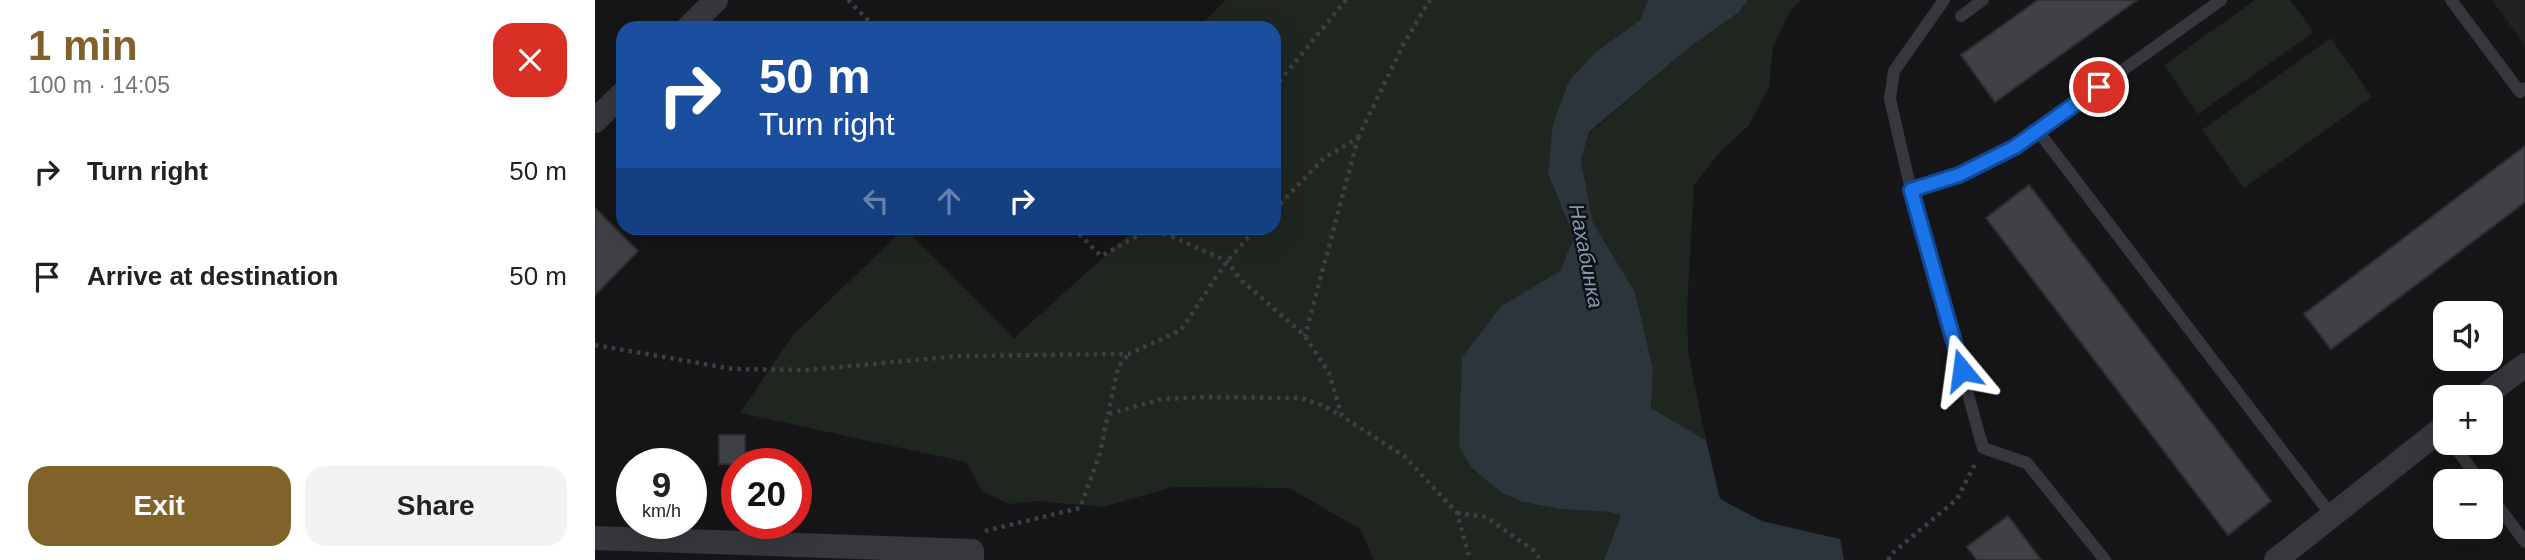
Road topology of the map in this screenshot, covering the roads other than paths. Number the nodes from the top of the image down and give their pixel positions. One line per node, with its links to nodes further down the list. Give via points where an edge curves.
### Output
1 (716, 0): 7 (street)
2 (1944, 0): 12 (lane, via 1894,71 1890,99)
3 (1983, 0): 6 (lane)
4 (2221, 0): 11 (lane)
5 (2451, 0): 8 (lane, via 2520,92)
6 (1961, 16)
7 (695, 21)
8 (2525, 88)
9 (616, 100): 10 (street)
10 (595, 121)
11 (2038, 131): 12 (lane, via 1959,175); 17 (lane)
12 (1911, 190): 21 (lane, via 1983,447 2027,463)
13 (2525, 365): 14 (street)
14 (2499, 385)
15 (2433, 442): 17 (street)
16 (2503, 512): 19 (lane)
17 (2332, 516): 22 (street)
18 (595, 538): 20 (street)
19 (2525, 542)
20 (972, 555)
21 (2105, 560)
22 (2276, 560)

